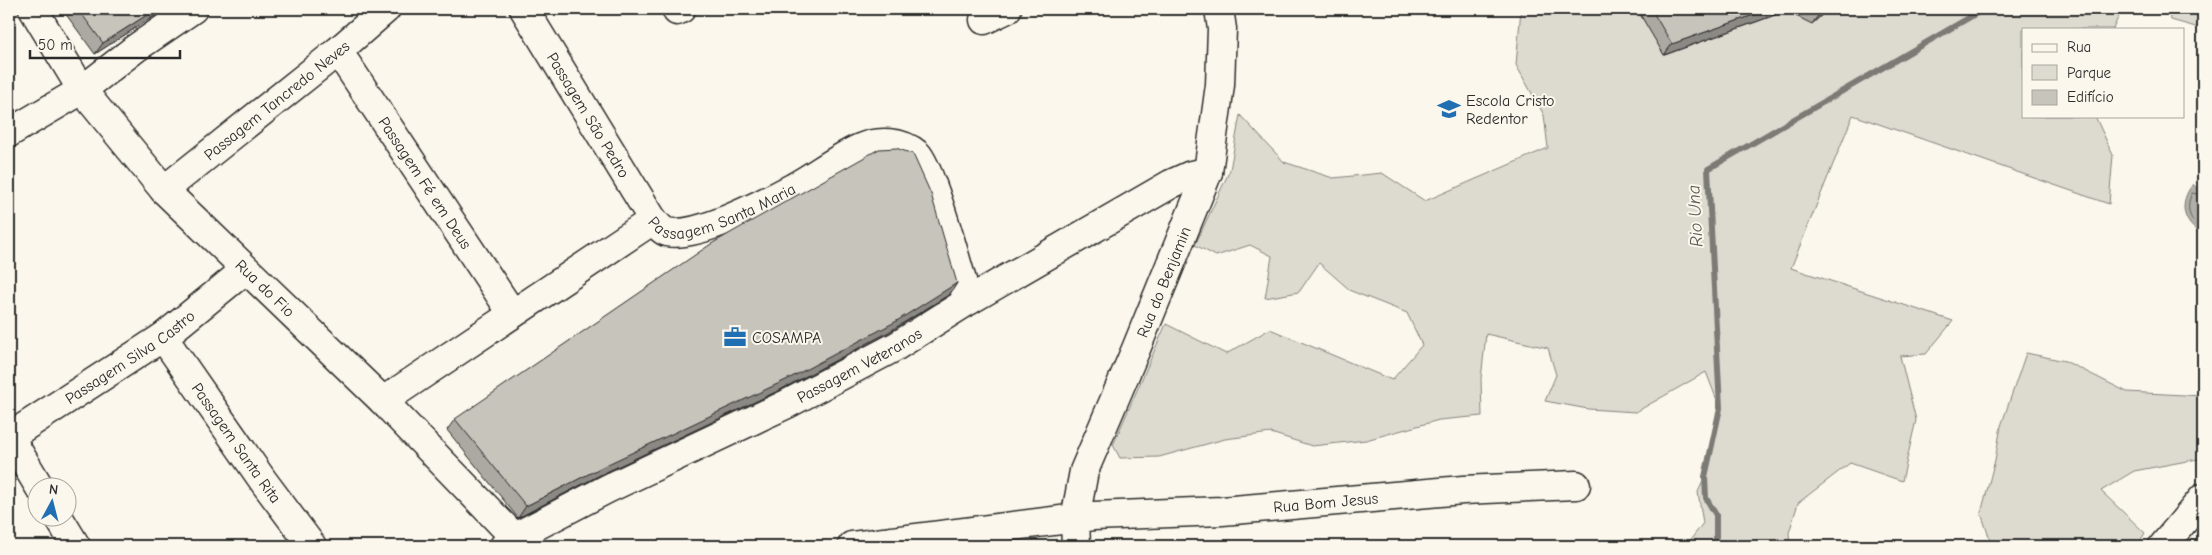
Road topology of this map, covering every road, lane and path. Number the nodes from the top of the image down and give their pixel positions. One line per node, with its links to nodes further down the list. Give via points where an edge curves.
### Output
1 (33, 9): 7 (street, Rua do Fio)
2 (193, 9): 7 (street)
3 (386, 9): 6 (street, Passagem Tancredo Neves)
4 (524, 9): 11 (street, Passagem São Pedro)
5 (1219, 9): 9 (street, Rua do Benjamin, via 1222,29 1220,85)
6 (338, 51): 10 (street, Passagem Tancredo Neves); 14 (street, Passagem Fé em Deus)
7 (82, 90): 8 (street); 10 (street, Rua do Fio)
8 (9, 133)
9 (1208, 172): 13 (street, Passagem Veteranos, via 1171,184); 21 (street, Rua do Benjamin, via 1084,471)
10 (164, 190): 12 (street, Rua do Fio)
11 (653, 220): 13 (street, Passagem Santa Maria, via 665,232 684,234 705,228 794,187 859,148 880,142 900,145 918,155 932,184); 14 (street, Passagem Santa Maria)
12 (245, 270): 15 (street, Passagem Silva Castro); 16 (street, Rua do Fio)
13 (968, 301): 23 (street, Passagem Veteranos, via 895,347 787,404 607,489)
14 (512, 314): 16 (street, Passagem Santa Maria)
15 (164, 337): 17 (street, Passagem Silva Castro); 26 (street, Passagem Santa Rita)
16 (383, 401): 23 (street, Rua do Fio)
17 (9, 437): 18 (street)
18 (34, 478)
19 (1576, 485): 21 (street, Rua Bom Jesus, via 1463,490 1222,511)
20 (2203, 498): 29 (street)
21 (1075, 519): 24 (street, Rua Bom Jesus); 28 (street, Rua do Benjamin)
22 (65, 528): 25 (street)
23 (514, 543)
24 (885, 545): 27 (street, Rua Bom Jesus)
25 (76, 546)
26 (312, 546)
27 (852, 546)
28 (1076, 546)
29 (2163, 546)

